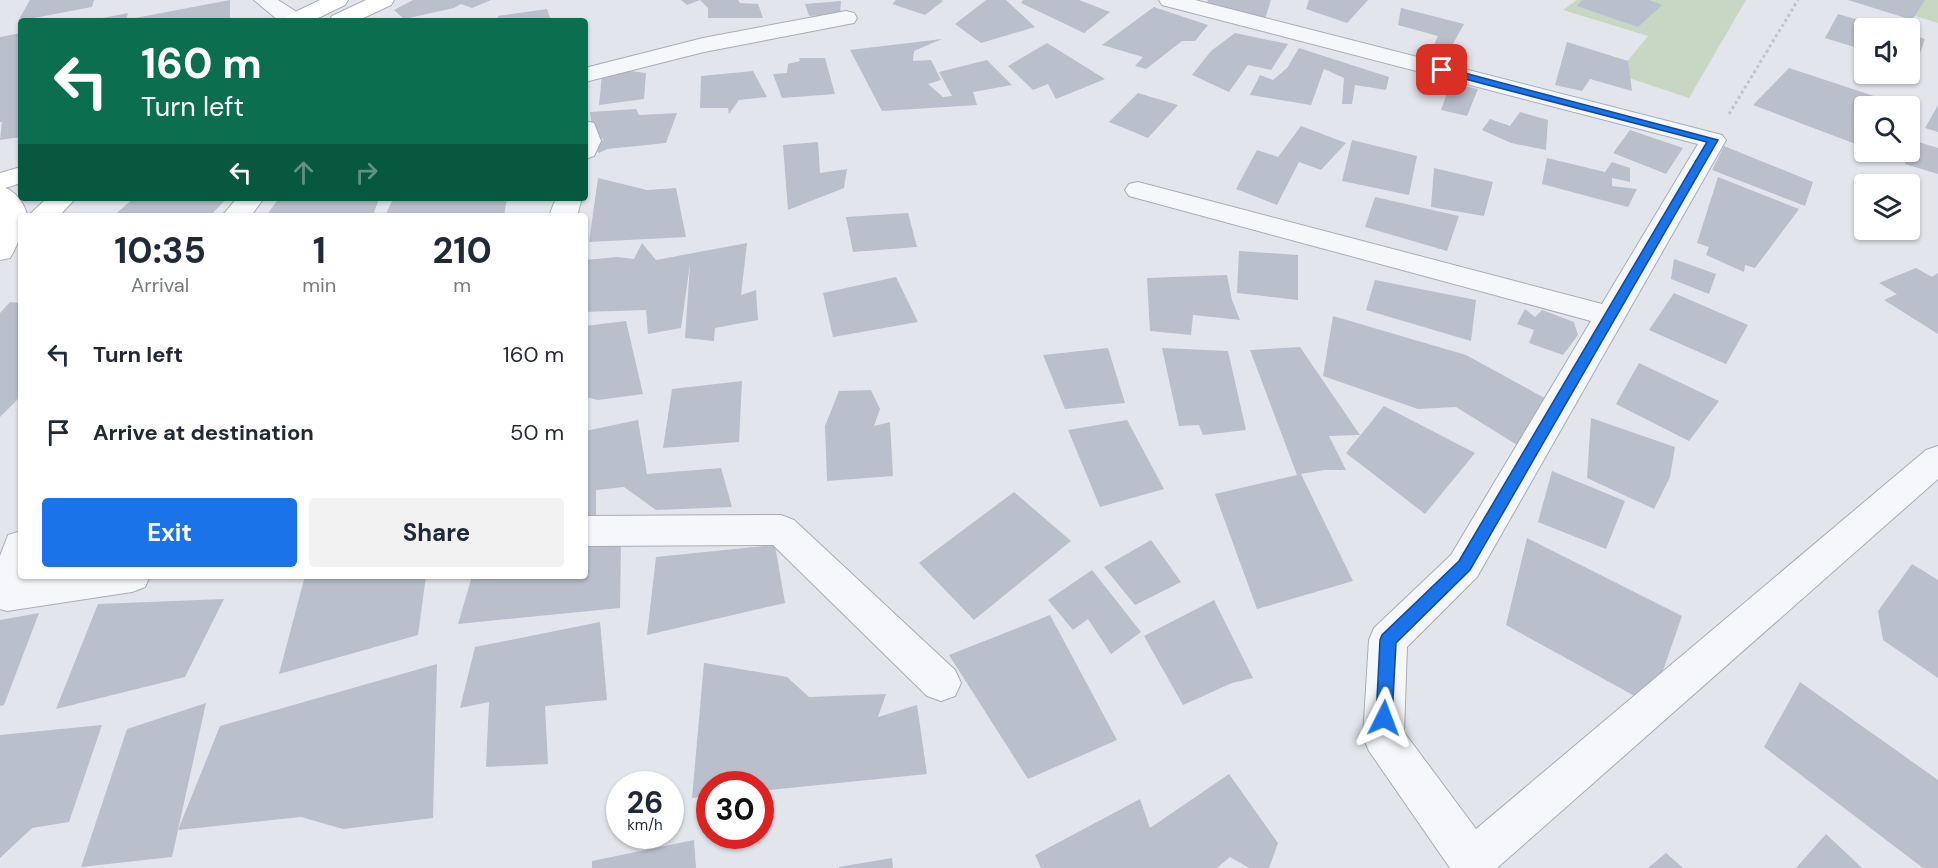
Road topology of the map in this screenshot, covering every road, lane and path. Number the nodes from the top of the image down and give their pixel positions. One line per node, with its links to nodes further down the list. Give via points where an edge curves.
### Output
1 (265, 0): 6 (street)
2 (337, 0): 7 (main road)
3 (382, 0): 8 (main road)
4 (1170, 0): 11 (street)
5 (1798, 0): 11 (path)
6 (290, 18)
7 (301, 18)
8 (346, 18)
9 (846, 18): 10 (street, via 703,45)
10 (588, 74)
11 (1713, 140): 21 (street)
12 (18, 176): 13 (main road)
13 (0, 181)
14 (1138, 190): 21 (street)
15 (0, 195): 20 (main road, via 12,209 13,227)
16 (60, 201): 18 (main road)
17 (248, 201): 19 (street)
18 (46, 213)
19 (238, 213)
20 (8, 244)
21 (1610, 316): 27 (street, via 1464,566 1388,640 1383,737)
22 (1938, 459): 27 (street)
23 (588, 531): 26 (street, via 781,530)
24 (18, 556): 25 (street, via 7,595)
25 (112, 579)
26 (941, 683)
27 (1473, 864)

